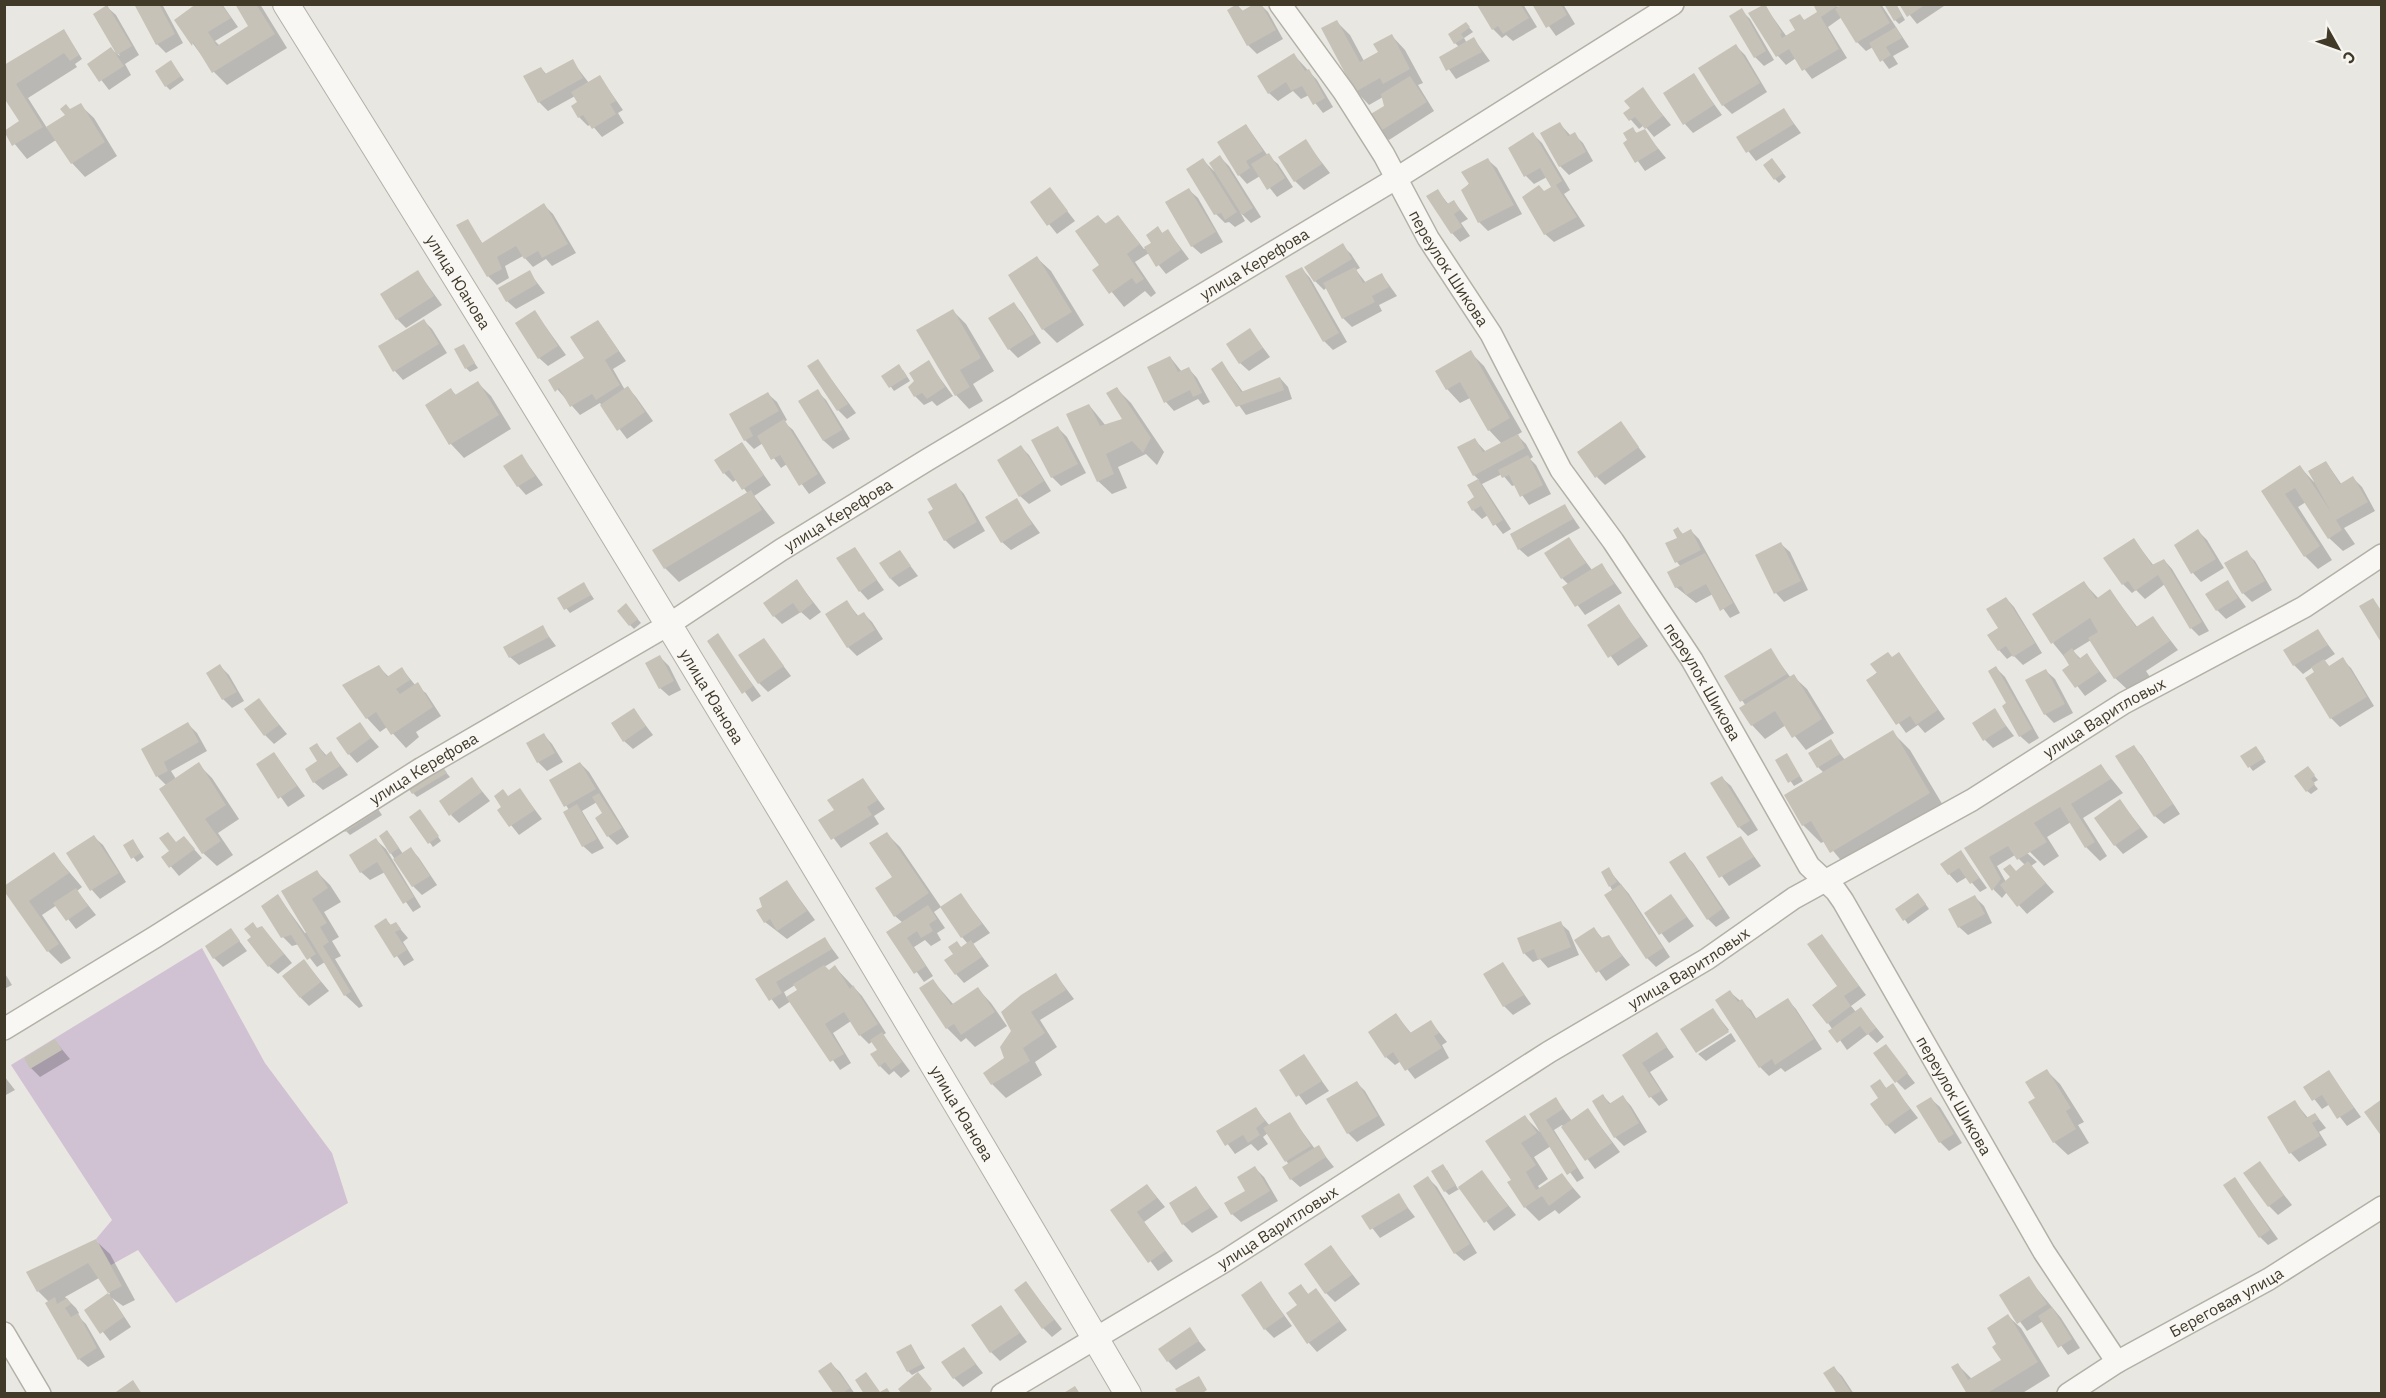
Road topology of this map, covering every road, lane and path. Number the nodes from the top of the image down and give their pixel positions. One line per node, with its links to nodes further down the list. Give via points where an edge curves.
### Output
1 (285, 4): 6 (street, улица Юанова)
2 (1280, 4): 4 (street, переулок Шикова, via 1344,92)
3 (1673, 4): 4 (street, улица Керефова)
4 (1397, 178): 6 (street, улица Керефова, via 927,460); 7 (street, переулок Шикова, via 1428,238 1491,334 1561,470 1692,660 1809,866)
5 (2382, 555): 7 (street, улица Варитловых, via 2295,612 2124,703 1972,800)
6 (668, 625): 8 (street, улица Керефова, via 422,768); 11 (street, улица Юанова)
7 (1825, 881): 11 (street, улица Варитловых, via 1775,910 1707,959 1549,1052 1225,1261); 12 (street, переулок Шикова, via 1843,901 2044,1252)
8 (4, 1029)
9 (2382, 1207): 12 (street, Береговая улица, via 2269,1279)
10 (4, 1333): 13 (street)
11 (1096, 1339): 14 (street, улица Варитловых); 15 (street, улица Юанова)
12 (2117, 1362): 16 (street, Береговая улица)
13 (40, 1394)
14 (1002, 1394)
15 (1128, 1394)
16 (2068, 1394)

